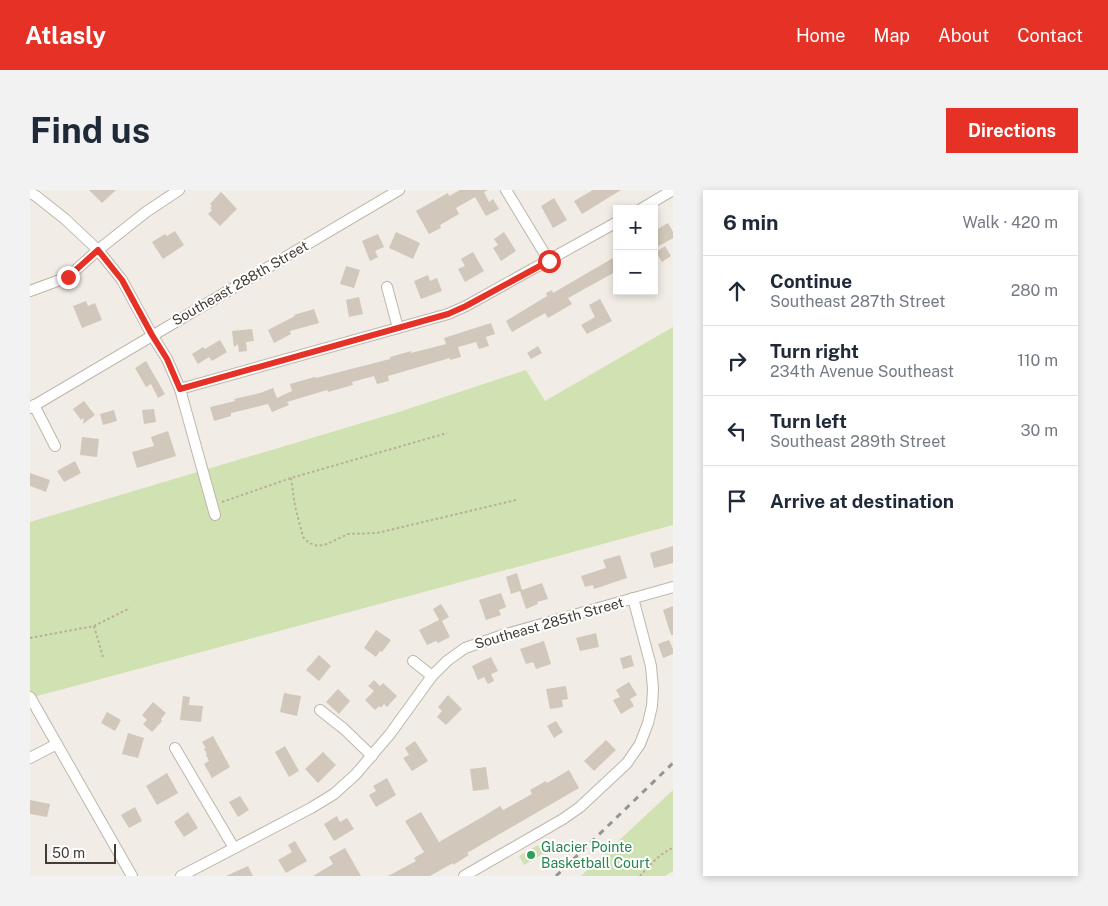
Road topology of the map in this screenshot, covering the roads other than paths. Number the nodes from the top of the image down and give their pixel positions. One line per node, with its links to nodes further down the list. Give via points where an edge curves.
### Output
1 (179, 190): 8 (street)
2 (399, 190): 13 (street, Southeast 288th Street)
3 (506, 190): 9 (street)
4 (673, 190): 6 (street)
5 (30, 193): 8 (street)
6 (648, 205)
7 (613, 224): 9 (street)
8 (98, 250): 11 (street, via 68,277); 13 (street, via 122,280)
9 (549, 261): 12 (street, via 448,314)
10 (387, 287): 12 (street)
11 (30, 291)
12 (398, 328): 14 (street)
13 (152, 335): 14 (street); 15 (street, Southeast 288th Street)
14 (180, 389): 17 (street)
15 (32, 406): 16 (street)
16 (55, 446)
17 (214, 510)
18 (673, 587): 19 (street, Southeast 285th Street)
19 (634, 598): 21 (street, Southeast 285th Street, via 465,648); 31 (street, via 654,688 648,723 640,744 627,763 580,807)
20 (413, 661): 21 (street)
21 (432, 676): 26 (street, Southeast 285th Street)
22 (30, 697): 24 (street)
23 (320, 710): 26 (street)
24 (57, 744): 27 (street); 29 (street)
25 (175, 748): 28 (street)
26 (372, 756): 28 (street, Southeast 285th Street, via 334,794)
27 (30, 758)
28 (234, 848): 30 (street, Southeast 285th Street)
29 (132, 876)
30 (181, 876)
31 (464, 876)

